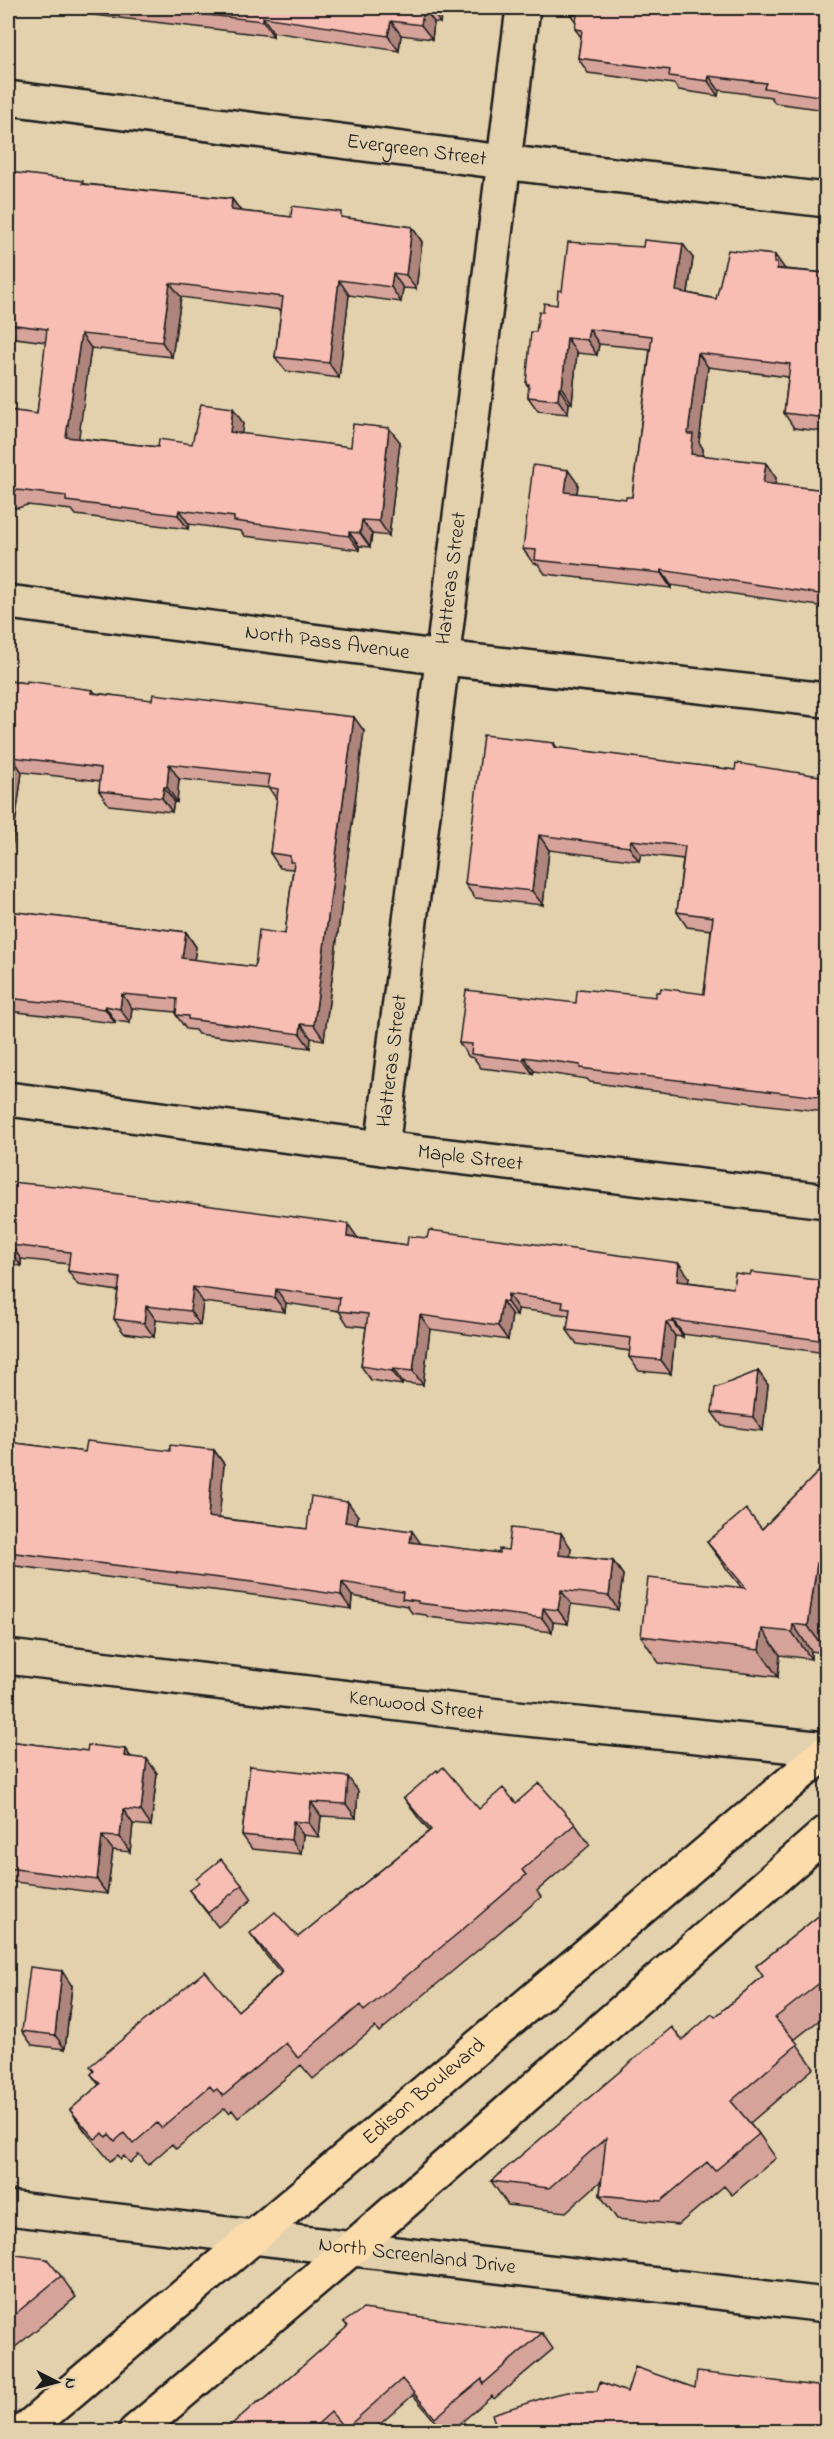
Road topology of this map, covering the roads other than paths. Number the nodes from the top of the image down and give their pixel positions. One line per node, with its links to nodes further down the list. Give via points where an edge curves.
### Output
1 (523, 8): 3 (street, Hatteras Street)
2 (8, 98): 3 (street, Evergreen Street)
3 (503, 162): 4 (street, Evergreen Street); 6 (street, Hatteras Street)
4 (826, 200)
5 (8, 602): 6 (street, North Pass Avenue)
6 (444, 658): 7 (street, North Pass Avenue); 9 (street, Hatteras Street)
7 (826, 700)
8 (8, 1099): 9 (street, Maple Street)
9 (382, 1148): 10 (street, Maple Street)
10 (826, 1201)
11 (8, 1656): 12 (street, Kenwood Street, via 507,1717)
12 (826, 1751): 15 (main road, Edison Boulevard)
13 (826, 1833): 16 (main road)
14 (8, 2208): 15 (street, North Screenland Drive)
15 (253, 2237): 16 (street, North Screenland Drive); 18 (main road, Edison Boulevard)
16 (351, 2249): 17 (street, North Screenland Drive); 19 (main road)
17 (826, 2305)
18 (23, 2432)
19 (135, 2432)

